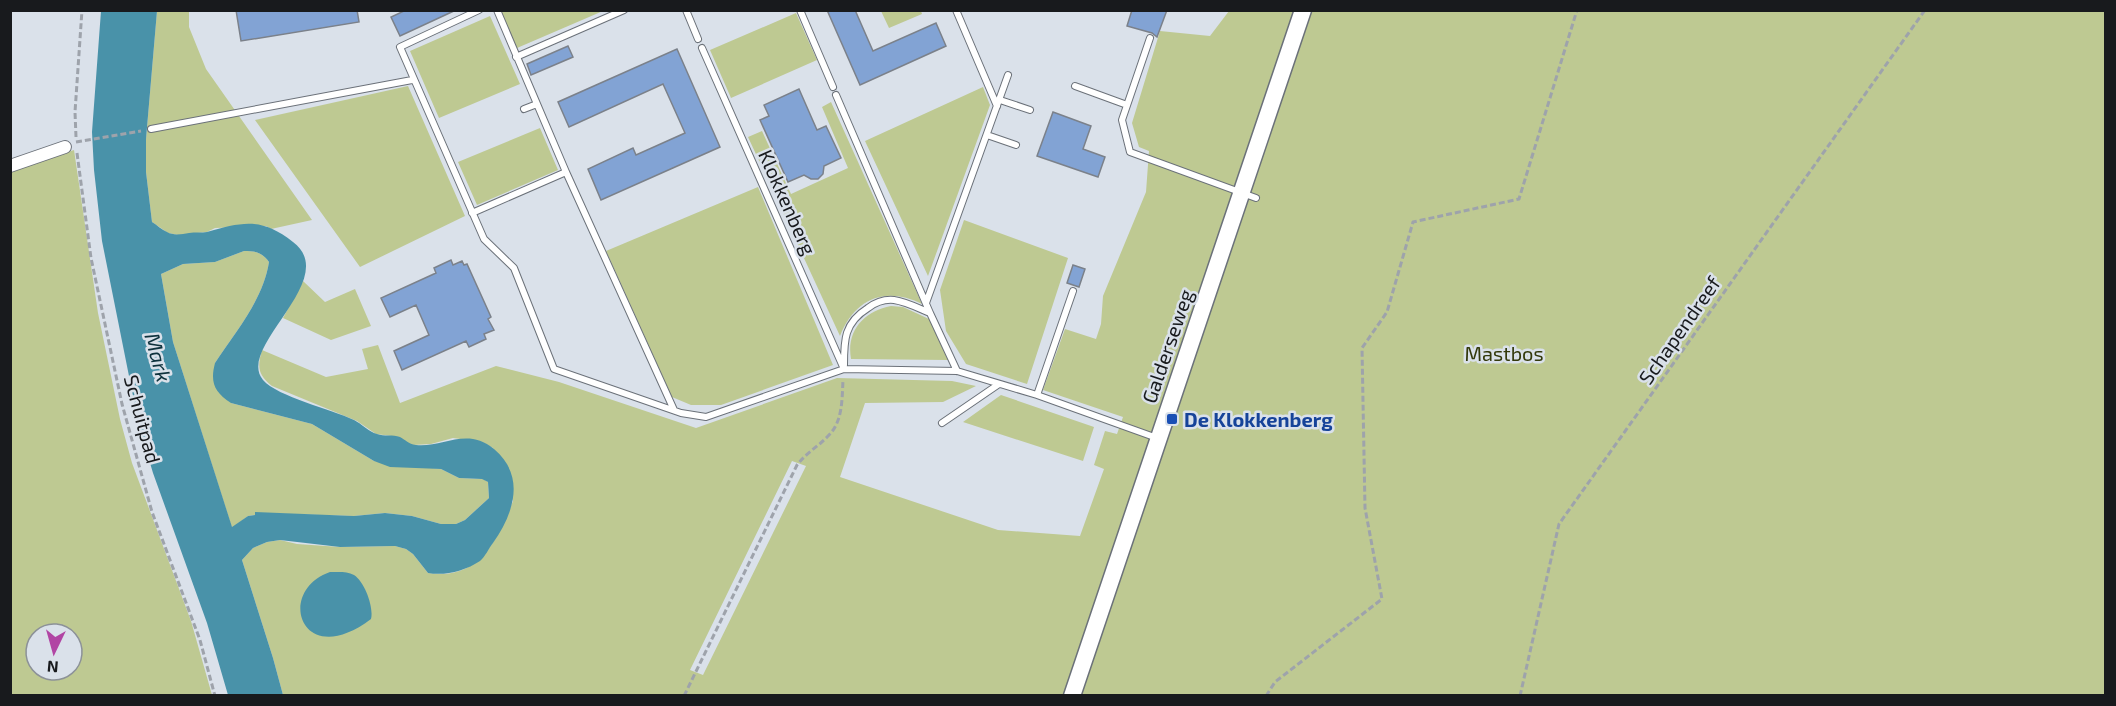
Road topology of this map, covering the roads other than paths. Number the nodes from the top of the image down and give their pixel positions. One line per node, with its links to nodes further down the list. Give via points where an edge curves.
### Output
1 (478, 10): 13 (lane, via 400,46)
2 (497, 10): 11 (lane)
3 (624, 10): 11 (lane)
4 (686, 10): 9 (lane)
5 (800, 10): 15 (lane)
6 (956, 10): 17 (lane)
7 (1303, 10): 28 (street, Galderseweg)
8 (1150, 38): 19 (lane)
9 (698, 39)
10 (702, 48): 33 (lane, Klokkenberg)
11 (516, 57): 18 (lane)
12 (1008, 75): 17 (lane)
13 (412, 80): 22 (lane); 29 (lane)
14 (1074, 86): 19 (lane)
15 (833, 87)
16 (836, 95): 31 (lane)
17 (998, 103): 21 (lane); 23 (lane)
18 (537, 104): 20 (lane); 27 (lane)
19 (1127, 105): 28 (lane, via 1122,120 1130,152)
20 (524, 109)
21 (1030, 110)
22 (151, 129)
23 (987, 135): 25 (lane); 31 (lane)
24 (70, 145): 26 (street)
25 (1016, 145)
26 (10, 166)
27 (566, 172): 29 (lane); 37 (lane)
28 (1249, 195): 39 (street, Galderseweg)
29 (472, 213): 37 (lane, via 484,239 514,268 554,369)
30 (1073, 291): 36 (lane)
31 (926, 303): 32 (lane)
32 (930, 313): 33 (lane, via 892,300 868,308 851,321 844,344); 34 (lane)
33 (844, 369): 34 (lane); 37 (lane, via 706,417)
34 (957, 371): 35 (lane)
35 (999, 384): 36 (lane); 38 (lane)
36 (1037, 395): 39 (lane)
37 (674, 410)
38 (942, 423)
39 (1158, 438): 40 (street, Galderseweg)
40 (1072, 696)

